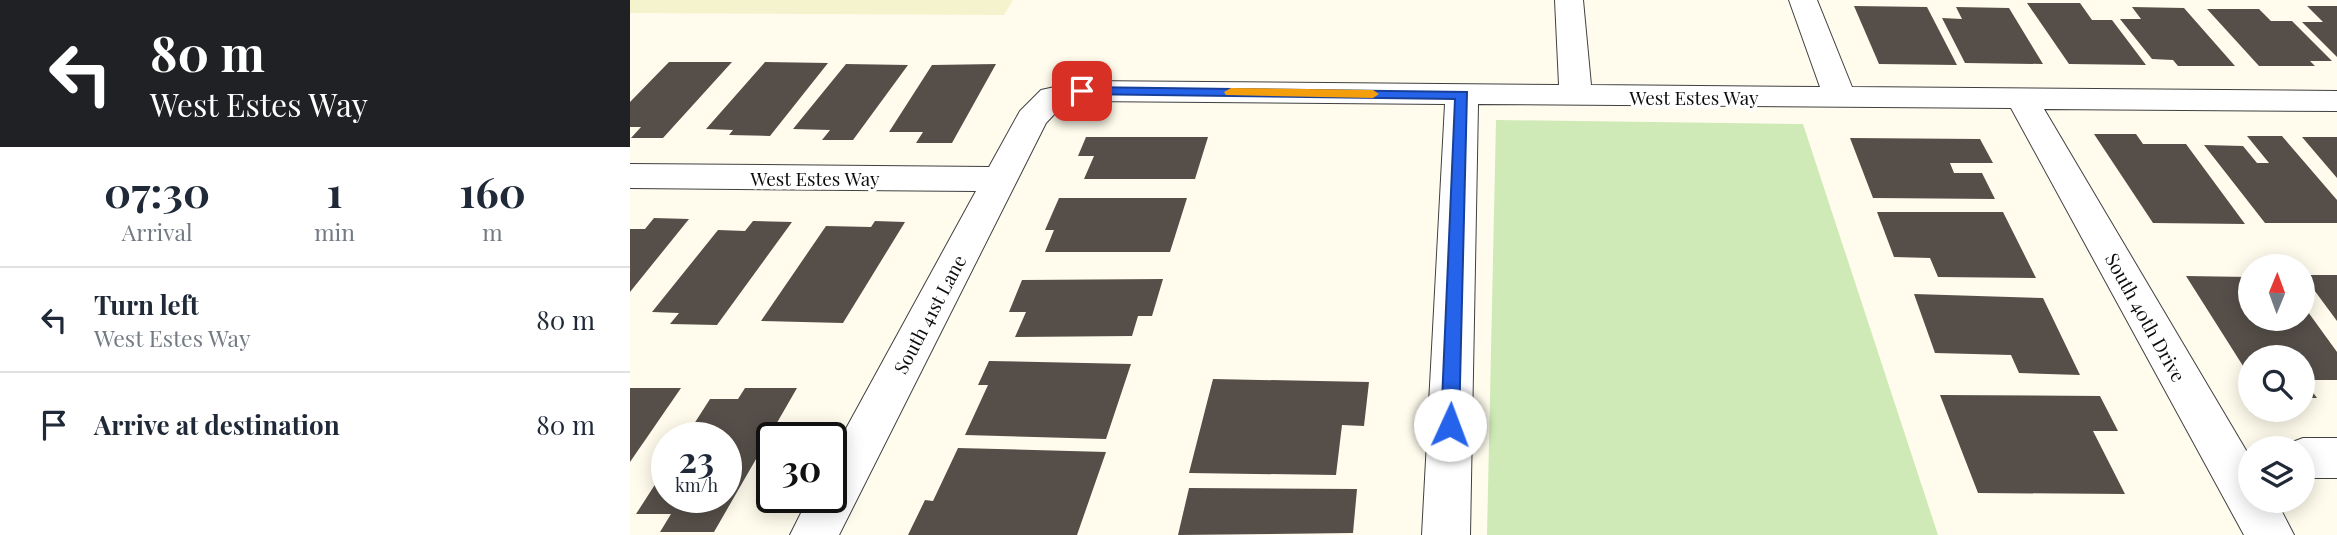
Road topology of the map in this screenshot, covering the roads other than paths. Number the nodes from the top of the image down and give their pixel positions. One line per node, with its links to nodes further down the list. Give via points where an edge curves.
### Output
1 (1569, 0): 4 (street)
2 (1803, 0): 6 (street)
3 (1462, 95): 4 (street, West Estes Way); 5 (street, West Estes Way, via 1082,91); 16 (street)
4 (1576, 96): 6 (street, West Estes Way)
5 (1052, 97): 10 (street, South 41st Lane, via 1032,118)
6 (1840, 98): 7 (street, West Estes Way)
7 (2022, 99): 8 (street, West Estes Way); 11 (street, South 40th Drive)
8 (2337, 101)
9 (630, 176): 10 (street, West Estes Way)
10 (1000, 179): 15 (street, South 41st Lane)
11 (2238, 457)
12 (2315, 458): 13 (street)
13 (2337, 458)
14 (2261, 513): 17 (street, South 40th Drive)
15 (814, 535)
16 (1446, 535)
17 (2270, 535)

